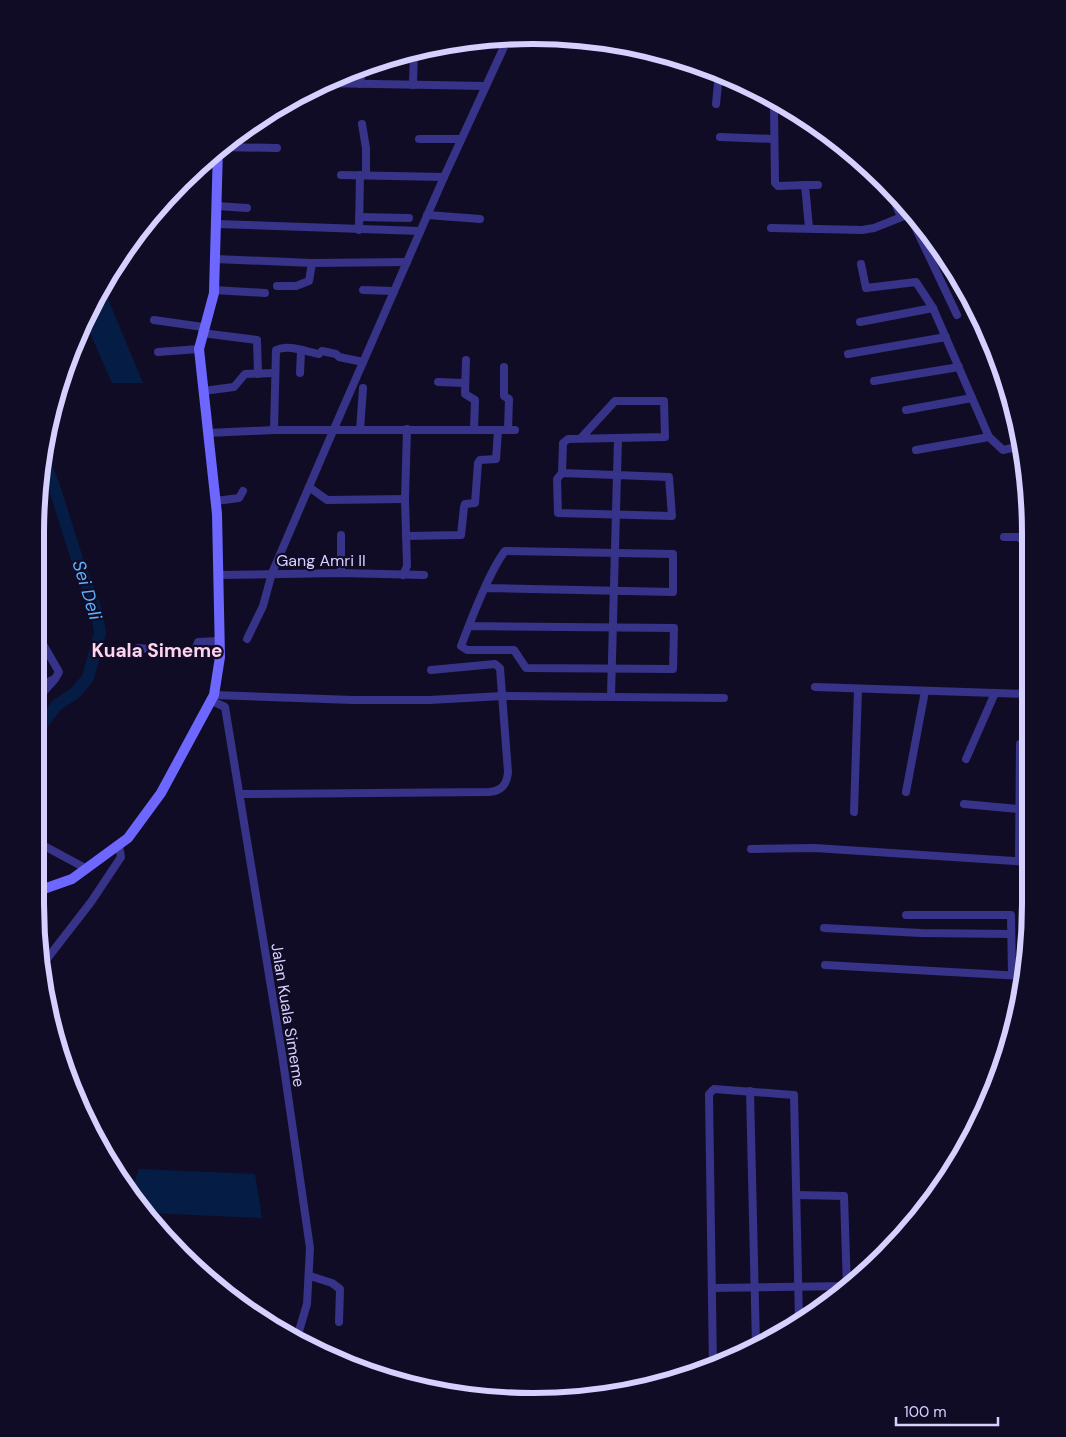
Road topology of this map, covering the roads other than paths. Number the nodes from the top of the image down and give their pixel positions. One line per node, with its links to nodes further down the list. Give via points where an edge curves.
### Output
1 (505, 45): 8 (street)
2 (414, 58): 7 (street)
3 (363, 75): 6 (street)
4 (718, 80): 9 (street)
5 (340, 83): 6 (street)
6 (360, 84): 7 (street)
7 (413, 85): 8 (street)
8 (486, 86): 14 (street)
9 (716, 104)
10 (774, 107): 15 (street)
11 (362, 124): 20 (street, via 366,148)
12 (720, 137): 15 (street)
13 (420, 139): 14 (street)
14 (461, 139): 21 (street)
15 (774, 139): 22 (street, via 775,183 778,186)
16 (231, 148): 17 (street)
17 (276, 148)
18 (219, 158): 25 (main road)
19 (341, 175): 20 (street)
20 (363, 175): 21 (street); 29 (street)
21 (444, 177): 27 (street)
22 (805, 185): 23 (street); 35 (street)
23 (818, 185)
24 (895, 204): 30 (street)
25 (217, 206): 26 (street); 33 (main road)
26 (247, 208)
27 (427, 215): 32 (street); 37 (street)
28 (905, 215): 30 (street)
29 (359, 217): 31 (street); 36 (street)
30 (901, 217): 35 (street, via 862,230)
31 (409, 218)
32 (480, 219)
33 (216, 224): 36 (street); 39 (main road)
34 (771, 228): 35 (street)
35 (809, 228)
36 (359, 230): 37 (street)
37 (420, 231): 40 (street)
38 (921, 235): 49 (street)
39 (214, 259): 41 (street); 44 (main road)
40 (407, 262): 41 (street); 46 (street)
41 (312, 263): 43 (street, via 309,281 296,286)
42 (861, 264): 48 (street, via 866,288 916,282)
43 (277, 286)
44 (214, 290): 47 (street); 52 (main road, via 211,309)
45 (363, 290): 46 (street)
46 (394, 291): 59 (street)
47 (265, 293)
48 (933, 308): 51 (street); 53 (street)
49 (957, 315)
50 (154, 320): 52 (street)
51 (860, 322)
52 (202, 330): 54 (main road); 64 (street, via 257,340)
53 (946, 337): 57 (street); 61 (street)
54 (199, 349): 56 (street); 69 (main road)
55 (301, 351): 59 (street, via 320,354 322,351); 62 (street, via 276,350); 63 (street)
56 (158, 352)
57 (848, 354)
58 (466, 360): 67 (street)
59 (363, 362): 76 (street)
60 (504, 367): 77 (street, via 504,396 509,399 512,430)
61 (959, 367): 65 (street); 70 (street)
62 (274, 373): 64 (street); 73 (street)
63 (300, 373)
64 (258, 374): 69 (street, via 242,375 234,387)
65 (874, 381)
66 (438, 382): 67 (street)
67 (465, 383): 75 (street, via 466,396 475,400)
68 (363, 388): 74 (street)
69 (204, 391): 78 (main road)
70 (972, 398): 71 (street); 79 (street)
71 (906, 410)
72 (407, 429): 74 (street); 75 (street); 88 (street)
73 (274, 430): 76 (street); 78 (street)
74 (360, 430): 76 (street)
75 (474, 430): 77 (street)
76 (333, 431): 86 (street)
77 (498, 431): 92 (street, via 496,459 478,463 475,503 464,507 461,535)
78 (208, 433): 89 (main road)
79 (989, 437): 82 (street, via 1003,450); 83 (street)
80 (581, 438): 81 (street); 81 (street, via 615,401 664,401 666,437); 84 (street, via 568,439 563,444)
81 (618, 438): 85 (street)
82 (1015, 447)
83 (916, 450)
84 (562, 473): 85 (street); 90 (street, via 557,479 557,512)
85 (617, 475): 90 (street); 90 (street, via 669,477 672,516)
86 (309, 487): 88 (street, via 327,500); 96 (street)
87 (243, 492): 89 (street, via 239,498)
88 (404, 499): 92 (street)
89 (216, 501): 100 (main road)
90 (616, 514): 95 (street)
91 (341, 535): 97 (street)
92 (406, 536): 98 (street, via 407,566)
93 (1004, 537): 94 (street)
94 (1022, 540)
95 (614, 553): 101 (street, via 509,549 503,554); 102 (street); 102 (street, via 673,554 673,592)
96 (272, 573): 97 (street, Gang Amri II); 100 (street, Gang Amri II); 105 (street, via 263,606)
97 (340, 573): 98 (street, Gang Amri II)
98 (403, 575): 99 (street, Gang Amri II)
99 (424, 575)
100 (218, 576): 106 (main road)
101 (486, 588): 102 (street); 103 (street)
102 (613, 592): 104 (street)
103 (469, 626): 104 (street); 110 (street, via 462,646 465,650 514,650 526,668)
104 (614, 629): 110 (street); 110 (street, via 674,628 674,667 670,670)
105 (247, 639)
106 (219, 641): 107 (street, via 198,642 194,653); 121 (main road, via 219,667)
107 (138, 648)
108 (44, 651): 111 (street, via 59,669)
109 (431, 670): 119 (street, via 498,665)
110 (612, 670): 120 (street)
111 (57, 677): 112 (street); 115 (street)
112 (44, 684)
113 (815, 688): 114 (street)
114 (858, 689): 116 (street); 129 (street)
115 (44, 691)
116 (925, 691): 117 (street); 125 (street)
117 (995, 693): 118 (street); 124 (street)
118 (1022, 694)
119 (503, 696): 120 (street); 121 (street, via 429,700); 126 (street, via 508,772 500,789 489,792)
120 (611, 696): 122 (street)
121 (213, 698): 126 (street, Jalan Kuala Simeme, via 225,707); 131 (main road, via 161,793)
122 (724, 698)
123 (1020, 744): 128 (street)
124 (966, 759)
125 (906, 792)
126 (241, 794): 146 (street, Jalan Kuala Simeme, via 310,1248)
127 (964, 804): 128 (street)
128 (1018, 808): 133 (street)
129 (854, 812)
130 (44, 846): 135 (street)
131 (119, 846): 135 (main road); 140 (street, via 122,857)
132 (751, 850): 133 (street, via 815,848)
133 (1018, 861): 134 (street)
134 (1022, 861)
135 (87, 869): 136 (main road, via 72,879)
136 (44, 889)
137 (906, 915): 139 (street, via 1011,915)
138 (824, 928): 139 (street)
139 (1011, 934): 142 (street)
140 (47, 958)
141 (825, 964): 142 (street)
142 (1012, 975): 143 (street)
143 (1017, 975)
144 (750, 1091): 145 (street, via 794,1095); 148 (street); 151 (street, via 716,1089 709,1094)
145 (796, 1195): 147 (street, via 844,1196); 149 (street)
146 (310, 1276): 153 (street, via 340,1289); 154 (street, Jalan Kuala Simeme, via 307,1304)
147 (847, 1279)
148 (755, 1287): 149 (street); 151 (street); 155 (street)
149 (798, 1287): 150 (street); 152 (street)
150 (837, 1287)
151 (713, 1288): 156 (street)
152 (799, 1315)
153 (339, 1322)
154 (298, 1333)
155 (756, 1339)
156 (713, 1359)

